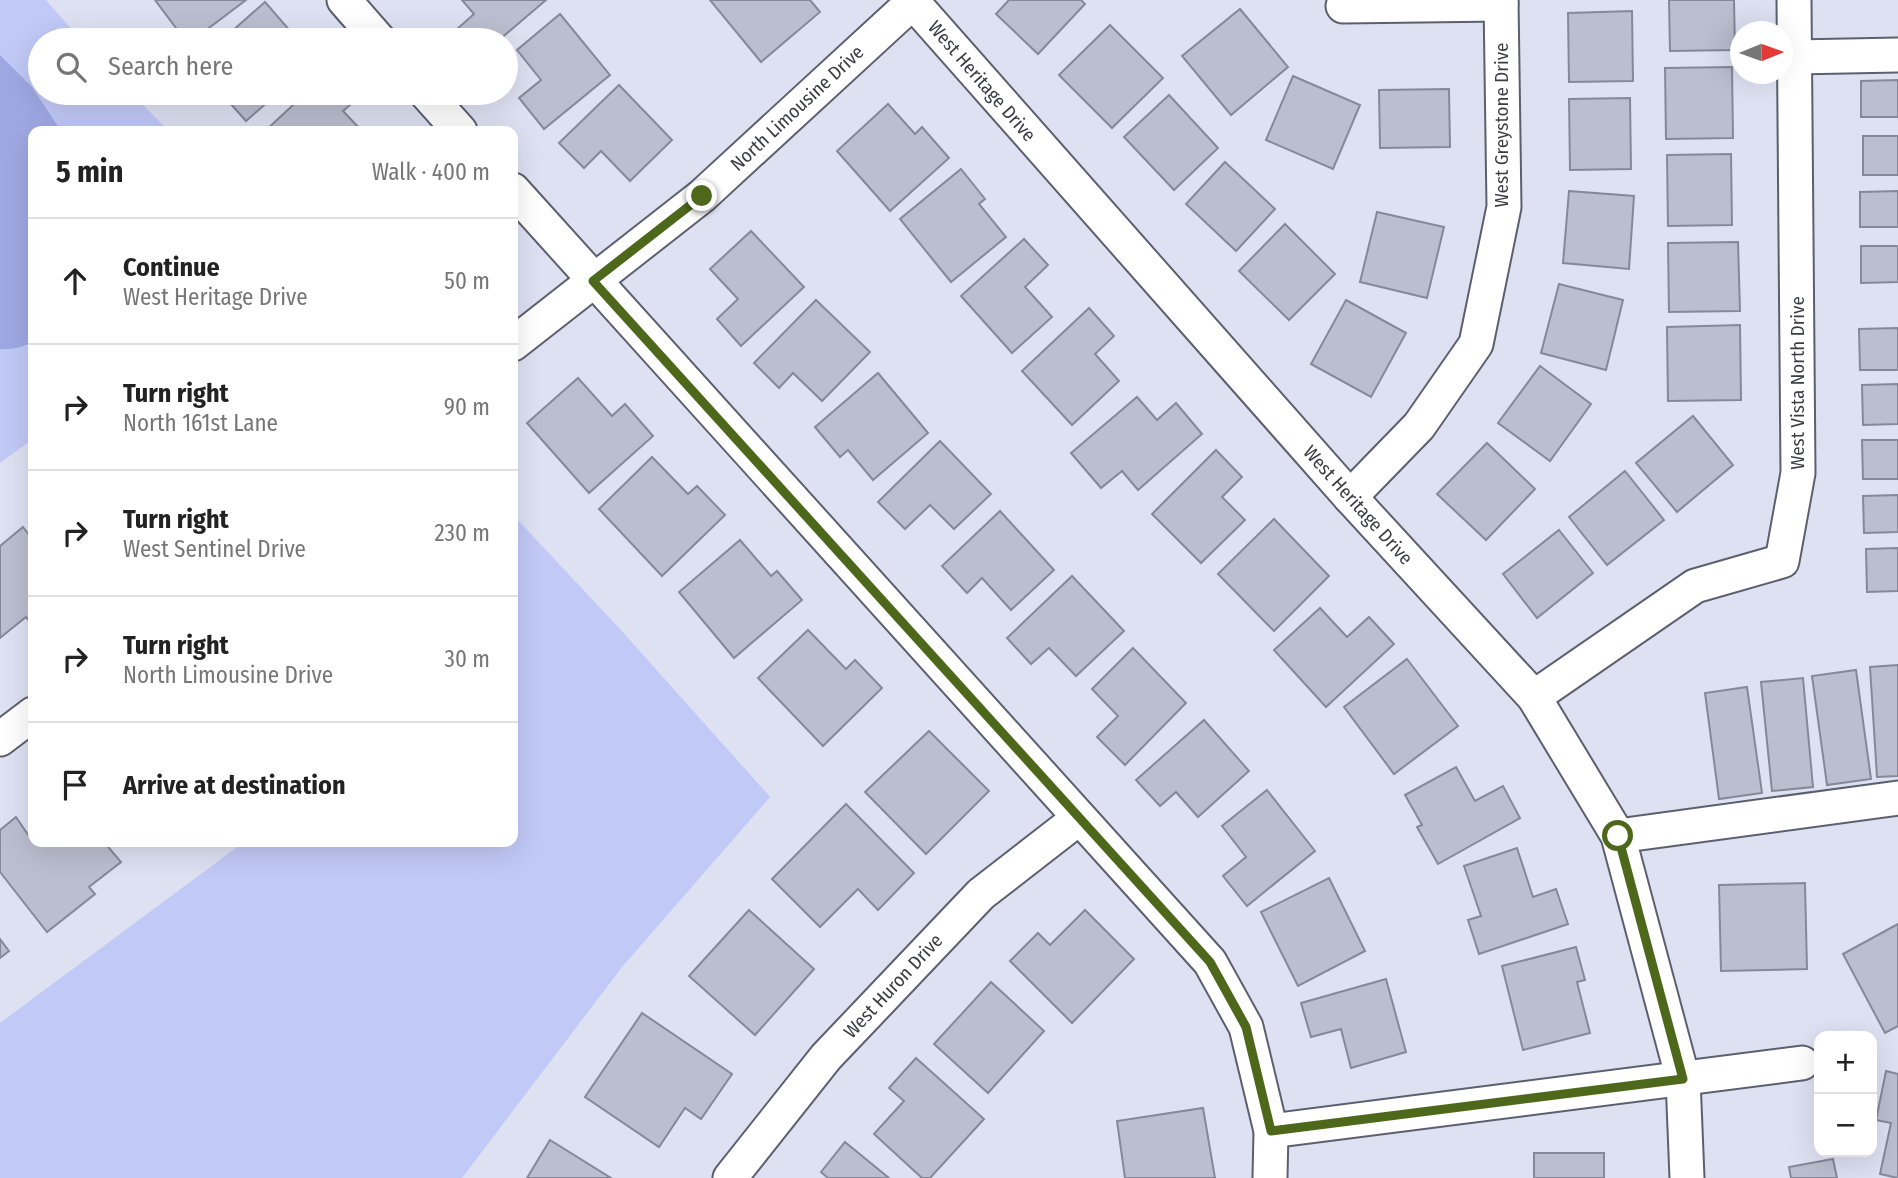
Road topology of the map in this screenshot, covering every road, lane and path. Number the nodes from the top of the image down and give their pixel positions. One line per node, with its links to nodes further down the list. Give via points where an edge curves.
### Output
1 (344, 0): 6 (street)
2 (1794, 0): 8 (street, West Vista North Drive)
3 (913, 1): 12 (street, North Limousine Drive, via 702,196); 14 (street, West Heritage Drive)
4 (1501, 2): 5 (street); 14 (street, West Greystone Drive, via 1504,207 1476,344 1419,426)
5 (1343, 6)
6 (368, 28)
7 (1898, 55): 8 (street)
8 (1795, 57): 15 (street, West Vista North Drive, via 1798,473 1782,561 1695,586)
9 (437, 105): 10 (street)
10 (456, 126)
11 (518, 196): 12 (street)
12 (593, 281): 13 (street, North Limousine Drive); 19 (street)
13 (518, 340)
14 (1350, 496): 15 (street, West Heritage Drive)
15 (1534, 698): 20 (street, West Heritage Drive)
16 (28, 718): 17 (street)
17 (0, 739)
18 (1898, 798): 20 (street)
19 (1079, 818): 23 (street, via 1210,962 1246,1027); 24 (street, West Huron Drive, via 981,894 826,1057)
20 (1618, 836): 22 (street, West Heritage Drive)
21 (1802, 1063): 22 (street)
22 (1683, 1079): 23 (street); 26 (street, West Heritage Drive)
23 (1271, 1131): 25 (street)
24 (730, 1178)
25 (1270, 1178)
26 (1687, 1178)

